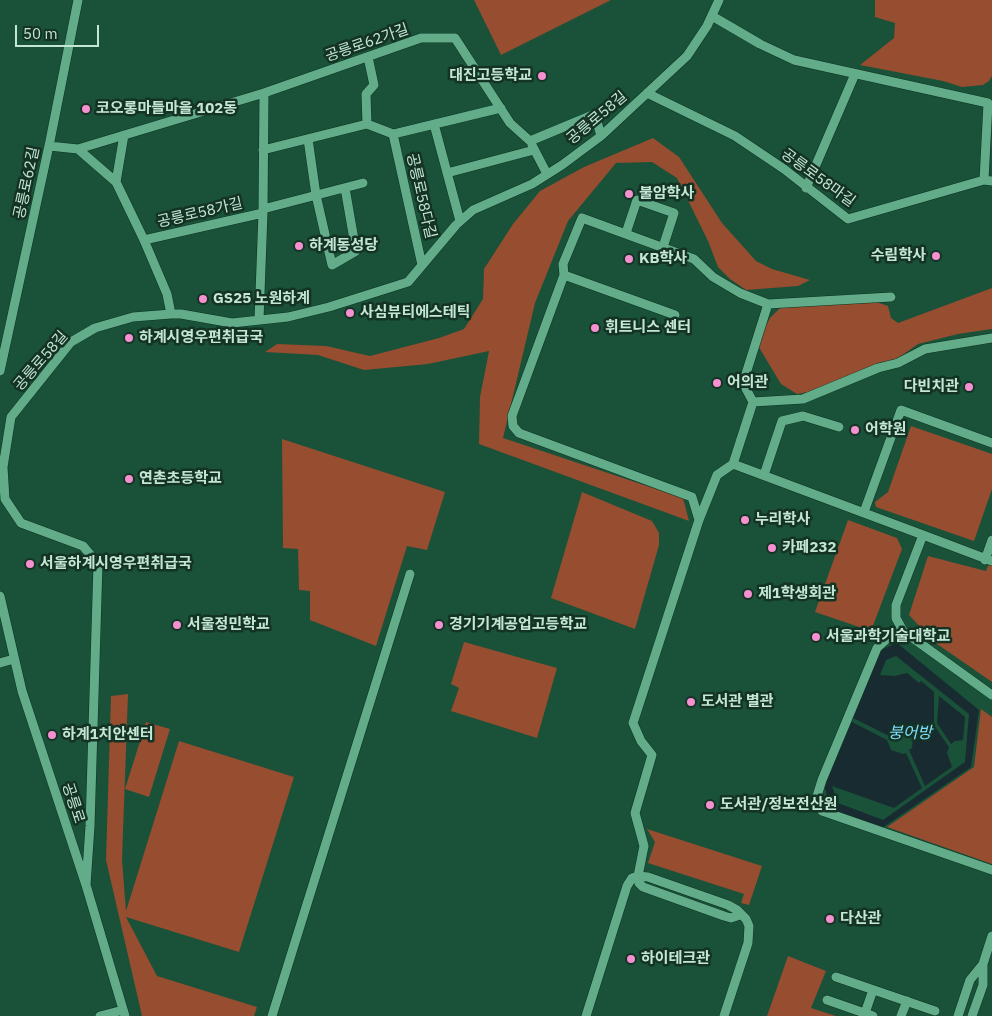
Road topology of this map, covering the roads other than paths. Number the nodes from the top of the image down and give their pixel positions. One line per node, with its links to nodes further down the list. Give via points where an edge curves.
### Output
1 (78, 0): 17 (street, 공릉로62길)
2 (719, 0): 3 (street, 공릉로58길)
3 (712, 16): 5 (street, 공릉로58마길, via 794,60); 7 (street, 공릉로58길, via 687,56)
4 (368, 57): 6 (street, 공릉로62가길); 9 (street, 공릉로62가길, via 421,38 455,38); 10 (street, via 374,85 366,94)
5 (855, 74): 8 (street, 공릉로58마길); 27 (street)
6 (264, 93): 13 (street, 공릉로62가길); 19 (street)
7 (647, 93): 14 (street, 공릉로58길); 27 (street, 공릉로58마길, via 735,136)
8 (990, 102): 23 (street, 공릉로58마길)
9 (500, 108): 11 (street); 16 (street, 공릉로62가길, via 510,123)
10 (366, 124): 12 (street); 15 (street)
11 (434, 124): 12 (street); 21 (street)
12 (393, 134): 34 (street, 공릉로58다길)
13 (124, 135): 18 (street, 공릉로62가길); 24 (street)
14 (601, 136): 16 (street, via 595,114); 22 (street, 공릉로58길)
15 (308, 139): 19 (street); 28 (street)
16 (530, 141): 20 (street)
17 (49, 146): 18 (street, 공릉로62가길); 42 (street, 공릉로62길)
18 (78, 149): 24 (street)
19 (263, 150): 29 (street)
20 (534, 150): 21 (street); 22 (street)
21 (448, 174): 30 (street)
22 (547, 174): 30 (street, 공릉로58길, via 473,210)
23 (988, 180): 27 (street, 공릉로58마길, via 848,219)
24 (116, 182): 32 (street, 공릉로58가길)
25 (363, 183): 26 (street, 공릉로58가길)
26 (346, 188): 28 (street, 공릉로58가길); 28 (street, via 356,250 332,265)
27 (806, 188)
28 (316, 195): 29 (street, 공릉로58가길)
29 (263, 211): 32 (street, 공릉로58가길); 40 (street)
30 (460, 221): 34 (street, 공릉로58길)
31 (626, 233): 33 (street); 33 (street, via 638,200 674,212); 35 (street, via 582,218 563,264)
32 (144, 240): 38 (street, 공릉로58가길, via 167,294)
33 (662, 247): 37 (street, via 694,259 713,277)
34 (422, 265): 40 (street, 공릉로58길, via 408,282 329,307)
35 (564, 275): 39 (street); 49 (street, via 512,416 513,426 519,433 692,497)
36 (891, 297): 37 (street)
37 (768, 304): 43 (street, via 743,383)
38 (171, 314): 40 (street, 공릉로58길, via 232,324); 61 (street, 공릉로58길, via 133,317 95,328 71,342 11,417 3,467 6,499 21,523 83,546 98,564)
39 (675, 315)
40 (260, 320)
41 (992, 338): 43 (street, via 925,349 898,363 803,399)
42 (0, 371)
43 (753, 402): 46 (street)
44 (839, 427): 47 (street, via 803,416 782,420)
45 (992, 443): 48 (street, via 901,410)
46 (733, 464): 47 (street); 49 (street, via 717,475)
47 (764, 476): 48 (street)
48 (864, 512): 50 (street)
49 (699, 520): 60 (street, via 633,723 652,755 635,813 644,846)
50 (923, 535): 52 (street); 55 (street, via 896,605 896,618)
51 (992, 540): 52 (street)
52 (988, 560)
53 (410, 574): 72 (street)
54 (0, 596): 56 (street, 공릉로)
55 (902, 631): 58 (street); 59 (street, via 877,648 822,780 818,805 822,811)
56 (14, 658): 57 (street); 61 (street, 공릉로)
57 (0, 663)
58 (992, 695)
59 (992, 870)
60 (638, 876): 73 (street, via 626,886); 74 (street, via 728,905 746,919 748,944)
61 (86, 884): 69 (street, 공릉로)
62 (992, 936): 63 (street)
63 (983, 964): 76 (street, via 970,980); 77 (street, via 983,985)
64 (836, 977): 65 (street)
65 (873, 990): 67 (street); 70 (street)
66 (827, 1000): 70 (street)
67 (907, 1001): 68 (street); 75 (street)
68 (935, 1011)
69 (124, 1013): 71 (street)
70 (869, 1014)
71 (100, 1016)
72 (272, 1016)
73 (586, 1016)
74 (724, 1016)
75 (901, 1016)
76 (958, 1016)
77 (972, 1016)

